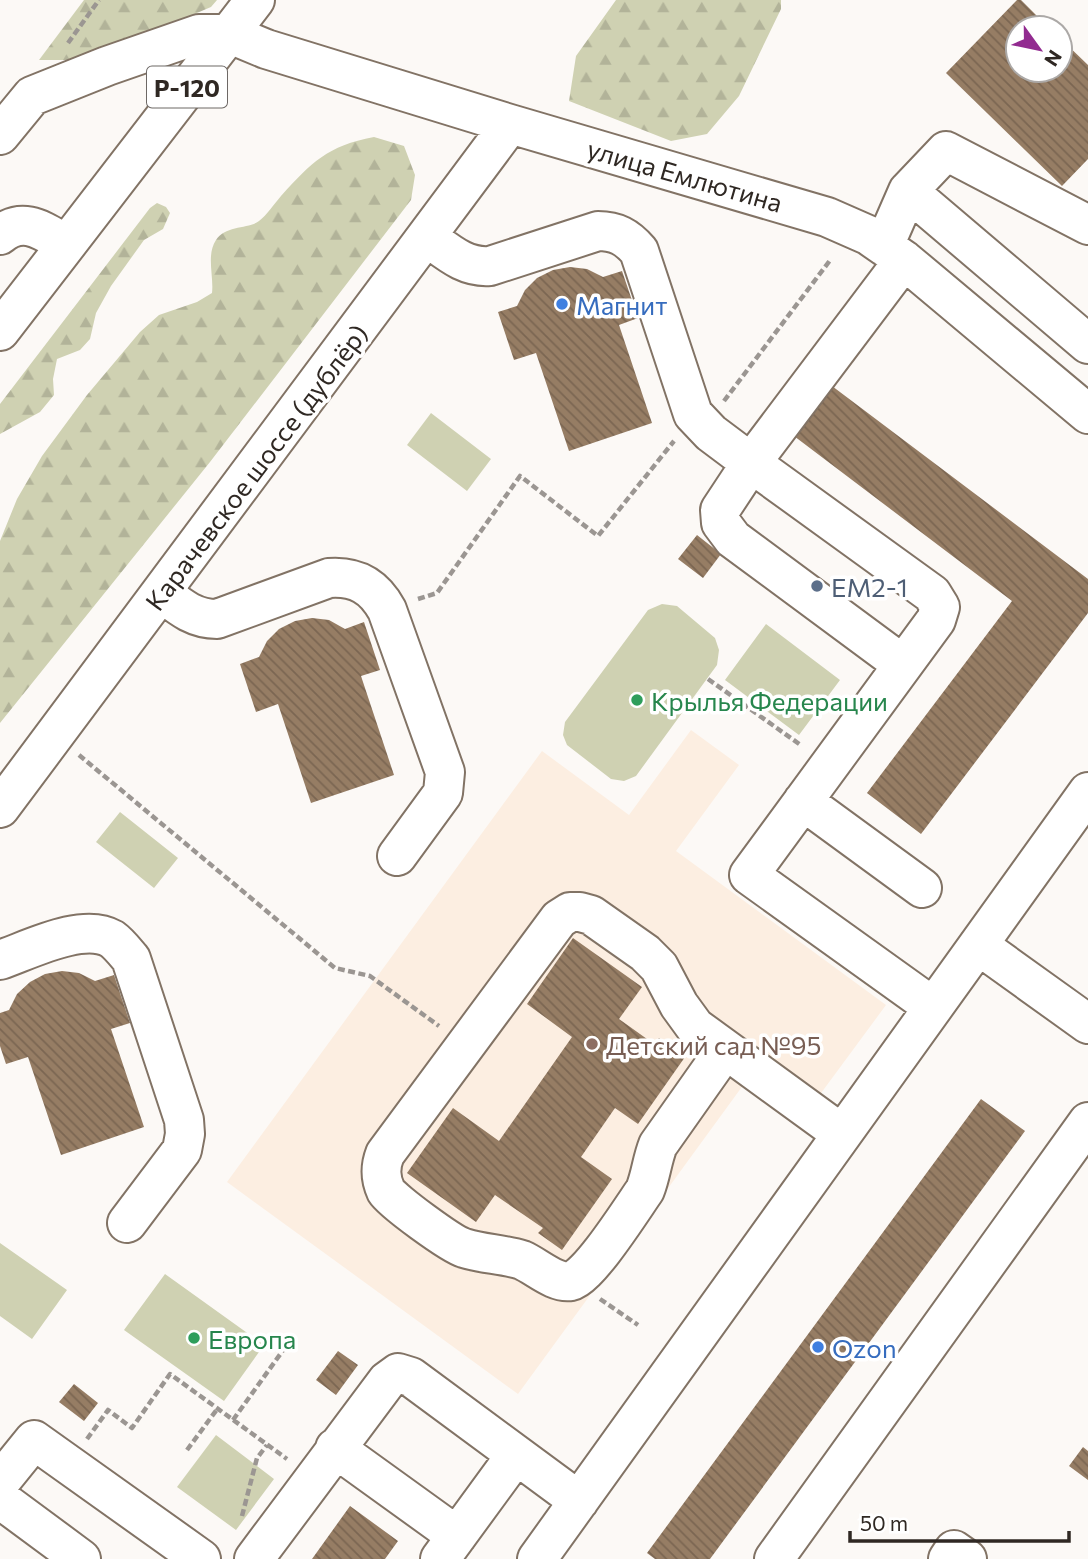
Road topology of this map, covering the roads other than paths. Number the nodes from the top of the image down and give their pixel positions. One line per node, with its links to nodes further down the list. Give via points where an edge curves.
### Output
1 (255, 0): 2 (main road, Р-120)
2 (230, 34): 3 (main road, улица Емлютина); 4 (main road, via 199,34 32,96); 9 (main road, Р-120)
3 (510, 124): 8 (main road, Карачевское шоссе (дублёр)); 10 (main road, улица Емлютина, via 827,218 868,235)
4 (0, 135)
5 (908, 191): 6 (main road, via 946,151); 10 (main road); 12 (main road)
6 (1088, 225)
7 (0, 235): 9 (main road, via 8,228 32,225)
8 (427, 237): 15 (main road, via 467,265 478,267 598,232 613,231 623,237 639,251 693,414); 16 (main road, Карачевское шоссе (дублёр))
9 (66, 244): 11 (main road, Р-120)
10 (894, 253): 13 (main road, улица Емлютина); 15 (main road)
11 (0, 331)
12 (1085, 335): 13 (main road)
13 (1052, 383): 14 (main road, улица Емлютина)
14 (1088, 414)
15 (751, 463): 17 (main road, via 720,510 727,533); 17 (main road, via 932,594 940,607 936,620)
16 (162, 593): 20 (main road, Карачевское шоссе (дублёр)); 21 (main road, via 197,617 217,619 329,578 365,584 381,598 446,782 443,793)
17 (902, 664): 19 (main road)
18 (1088, 792): 23 (main road)
19 (803, 801): 22 (main road); 25 (main road, via 749,875)
20 (0, 808)
21 (397, 856)
22 (922, 888)
23 (978, 945): 25 (main road); 26 (main road)
24 (0, 960): 30 (main road, via 85,933 112,939 131,959 185,1134 182,1150)
25 (933, 1007): 29 (main road)
26 (1088, 1024)
27 (725, 1050): 27 (main road, via 695,1027 659,967 645,953 591,915 570,912 559,919 385,1154 380,1167 382,1181 388,1194 451,1241 532,1264 555,1278 574,1280 588,1269 645,1190 658,1145); 29 (main road)
28 (1088, 1122): 41 (main road)
29 (842, 1134): 35 (main road)
30 (127, 1223)
31 (335, 1448): 32 (main road, via 398,1373 411,1377); 36 (main road, via 313,1478); 37 (main road)
32 (516, 1455): 35 (main road); 37 (main road)
33 (0, 1482): 39 (main road, via 34,1440)
34 (0, 1499): 38 (main road)
35 (579, 1501): 40 (main road)
36 (247, 1543)
37 (449, 1548)
38 (81, 1559)
39 (201, 1559)
40 (537, 1559)
41 (774, 1559)
42 (947, 1559): 43 (main road, via 954,1550)
43 (967, 1559)

